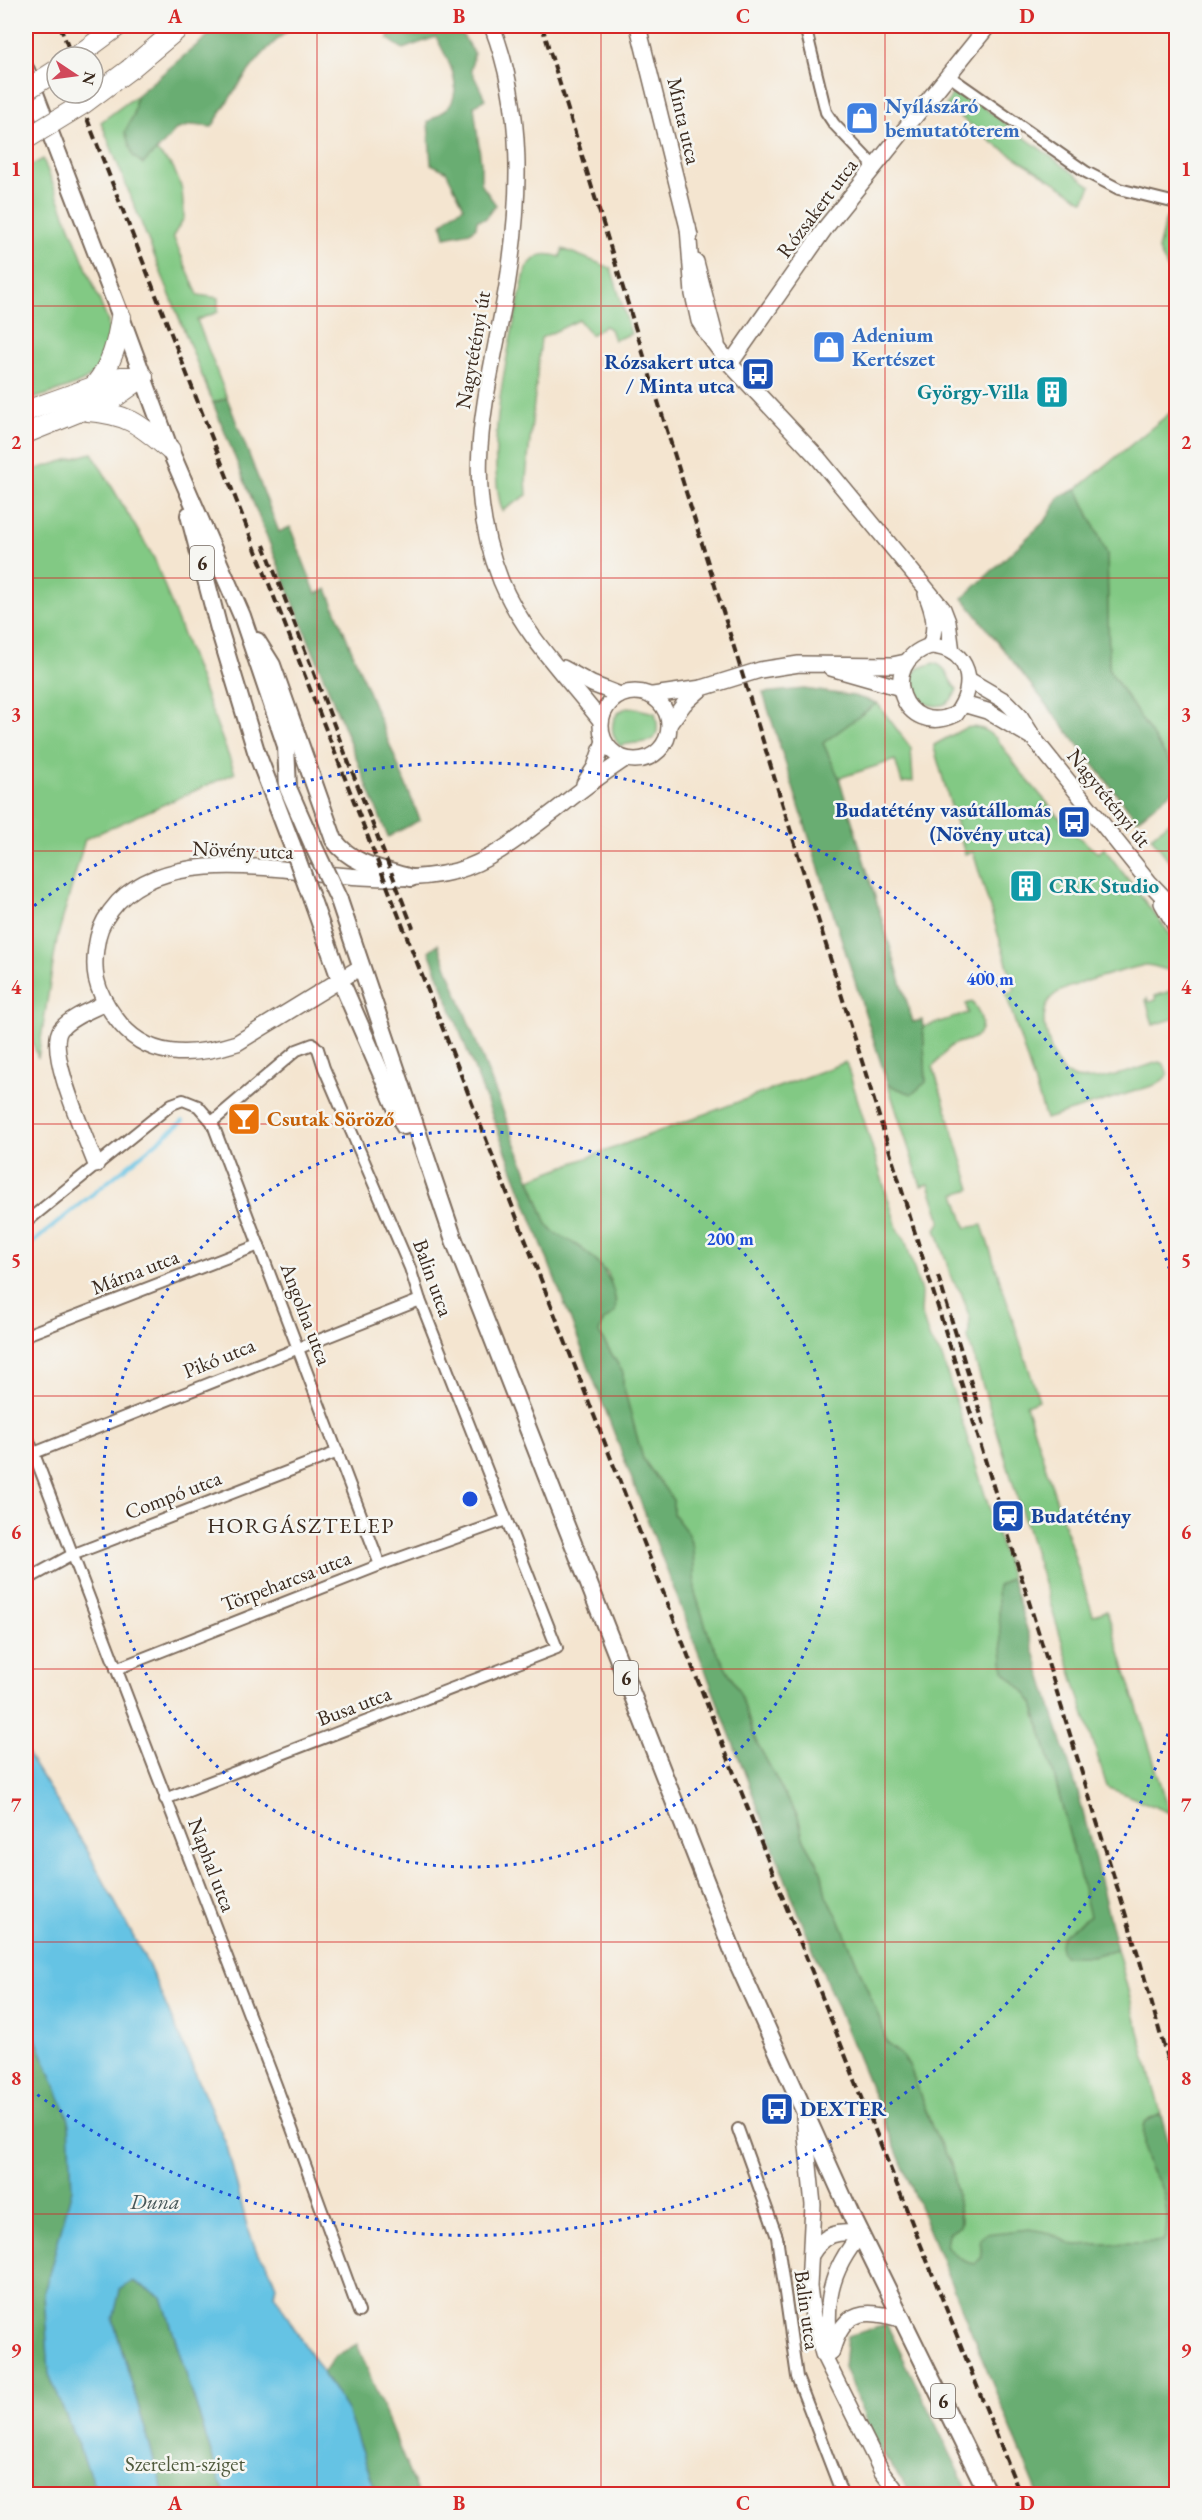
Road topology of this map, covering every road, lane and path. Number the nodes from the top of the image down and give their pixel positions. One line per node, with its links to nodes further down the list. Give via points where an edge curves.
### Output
1 (118, 26): 7 (highway)
2 (181, 26): 12 (highway, bridge, via 83,104)
3 (492, 26): 28 (main road, Nagytétényi út, via 512,91 517,186 508,278 480,437 480,502 491,550 513,605 530,634)
4 (639, 26): 16 (main road, Minta utca, via 687,227 695,309 699,321)
5 (805, 26): 13 (street, via 826,112)
6 (988, 26): 9 (main road, Rózsakert utca)
7 (92, 45)
8 (26, 70): 15 (main road, 6)
9 (949, 76): 13 (main road, Rózsakert utca); 14 (street, via 1086,172 1119,189)
10 (45, 78): 11 (highway, bridge)
11 (26, 90)
12 (26, 139)
13 (875, 167): 16 (main road, Rózsakert utca, via 808,251)
14 (1176, 203)
15 (121, 317): 17 (main road, 6); 18 (highway, via 110,363)
16 (730, 364): 23 (main road, Nagytétényi út, via 812,451)
17 (143, 377): 18 (highway, via 121,377); 20 (highway); 22 (main road, 6)
18 (94, 386): 19 (highway)
19 (26, 411)
20 (86, 411): 21 (highway); 22 (highway, via 128,418)
21 (26, 433)
22 (173, 457): 24 (main road, 6); 47 (main road, 6, bridge, via 240,701)
23 (922, 584): 25 (main road, Nagytétényi út, via 935,623); 26 (main road, Nagytétényi út, via 943,609)
24 (242, 616): 42 (main road, via 272,664 334,840 347,856); 46 (main road, 6, bridge, via 286,746 288,788 339,900)
25 (930, 646): 26 (main road); 27 (main road)
26 (952, 652): 30 (main road, Nagytétényi út)
27 (906, 662): 29 (main road, Növény utca); 32 (main road)
28 (557, 664): 33 (main road, Nagytétényi út, via 592,684); 36 (main road, Nagytétényi út)
29 (819, 665): 31 (main road, Növény utca, via 760,670); 32 (main road, Növény utca)
30 (969, 680): 35 (main road); 38 (main road, Nagytétényi út, via 1005,701)
31 (702, 688): 34 (main road, Növény utca); 37 (main road, Növény utca)
32 (901, 688): 35 (main road, via 908,706 926,719 945,719 956,714)
33 (620, 694): 34 (main road, Növény utca, via 631,691); 36 (main road, via 604,710)
34 (653, 695): 37 (main road, via 668,712)
35 (963, 704): 38 (main road, Nagytétényi út, via 987,711)
36 (601, 721): 39 (main road, Növény utca)
37 (670, 723): 40 (main road, Növény utca, via 669,735 658,752 642,760)
38 (1035, 740): 43 (main road, Nagytétényi út)
39 (604, 741): 40 (main road); 41 (main road, Növény utca, via 595,767)
40 (625, 759): 41 (main road, Növény utca)
41 (578, 792): 42 (main road, Növény utca, via 494,855 456,871)
42 (411, 878): 48 (main road, Növény utca, via 363,878 225,866 161,874 126,894 107,915 99,933 96,982)
43 (1149, 882): 44 (main road, Nagytétényi út); 45 (main road, Nagytétényi út)
44 (1176, 910)
45 (1176, 927)
46 (361, 967): 47 (main road, Növény utca); 52 (main road, 6)
47 (340, 979): 48 (main road, Növény utca, via 246,1039 199,1053 181,1054 148,1045 118,1022); 52 (main road, 6)
48 (105, 1003): 50 (main road, via 67,1023 57,1039 59,1065)
49 (212, 1122): 50 (street, Angolna utca, via 192,1102 172,1104); 53 (street, Angolna utca); 54 (street, Balin utca, via 297,1050 313,1044 410,1268)
50 (96, 1165): 51 (street)
51 (26, 1222)
52 (454, 1240): 67 (main road, 6, via 738,1964)
53 (259, 1245): 55 (street, Márna utca); 56 (street, Angolna utca)
54 (420, 1300): 56 (street, Pikó utca); 60 (street, Balin utca)
55 (26, 1335)
56 (298, 1348): 58 (street, Angolna utca); 59 (street, Pikó utca)
57 (26, 1433): 59 (street, Naphal utca)
58 (338, 1452): 61 (street, Compó utca); 62 (street, Angolna utca)
59 (34, 1453): 61 (street, Naphal utca)
60 (506, 1520): 62 (street, Törpeharcsa utca); 64 (street, Balin utca)
61 (72, 1555): 63 (street, Compó utca); 65 (street, Naphal utca)
62 (380, 1565): 65 (street, Törpeharcsa utca)
63 (26, 1580)
64 (557, 1648): 66 (street, Busa utca)
65 (116, 1669): 66 (street, Naphal utca)
66 (165, 1799): 71 (street, Naphal utca)
67 (804, 2114): 69 (main road, 6); 70 (main road, via 813,2205)
68 (738, 2129): 75 (street, Balin utca, via 777,2236 797,2377)
69 (861, 2234): 70 (main road, via 832,2233); 72 (main road, 6); 73 (main road, via 845,2252 830,2289 827,2323)
70 (810, 2257): 74 (main road, via 813,2317 823,2354)
71 (360, 2312)
72 (903, 2320): 73 (main road, via 883,2313 852,2317 836,2336); 77 (main road, 6)
73 (831, 2354): 74 (main road)
74 (841, 2389): 76 (main road, via 882,2472)
75 (842, 2494)
76 (899, 2494)
77 (988, 2494)

